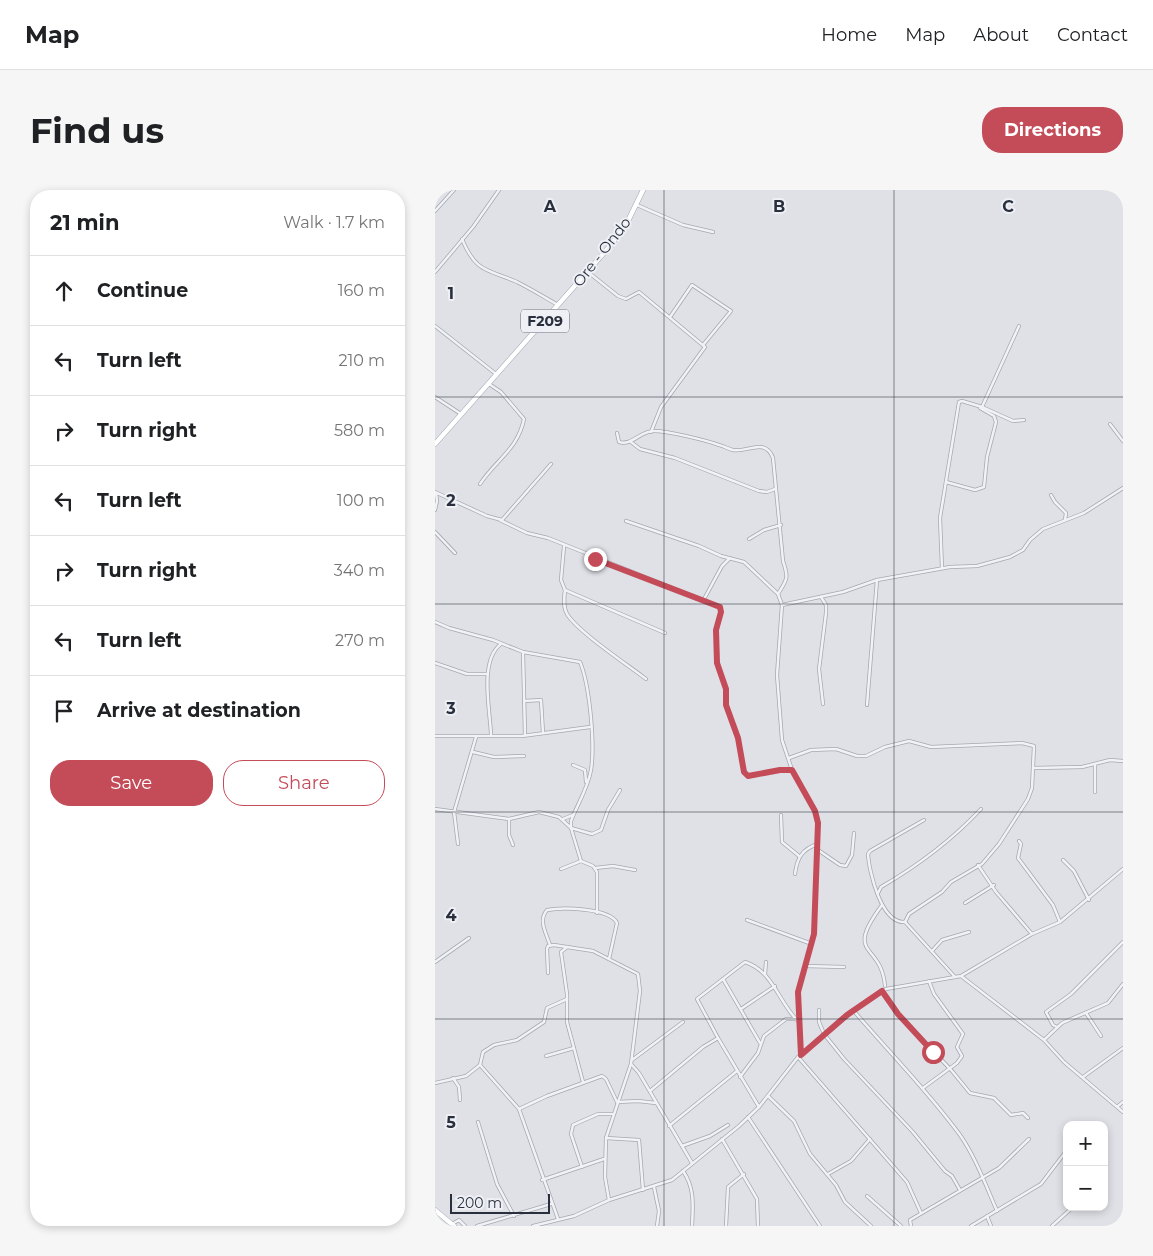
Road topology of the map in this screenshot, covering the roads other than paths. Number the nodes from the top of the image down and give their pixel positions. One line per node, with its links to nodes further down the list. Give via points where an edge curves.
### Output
1 (453, 190): 5 (street)
2 (499, 190): 7 (street)
3 (643, 190): 4 (main road, Ore - Ondo / F209)
4 (636, 205): 6 (street, via 683,225); 9 (main road, Ore - Ondo / F209, via 621,232)
5 (435, 211)
6 (713, 232)
7 (462, 240): 8 (street); 10 (street, via 474,262 483,270 520,284)
8 (435, 272)
9 (588, 272): 10 (main road, Ore - Ondo / F209); 11 (street, via 618,296 626,299 639,292)
10 (559, 306): 15 (main road, Ore - Ondo / F209)
11 (670, 317): 14 (street); 14 (street, via 693,285 731,311)
12 (435, 326): 15 (street)
13 (1019, 326): 18 (street)
14 (703, 345): 22 (street, via 705,350 661,407)
15 (497, 375): 16 (main road, Ore - Ondo / F209)
16 (489, 384): 19 (main road, Ore - Ondo / F209); 29 (street, via 501,392 524,419 515,445)
17 (435, 397): 19 (street)
18 (980, 407): 20 (street, via 1013,421); 28 (street, via 959,402); 28 (street, via 994,416 995,422 984,487 975,490)
19 (461, 415): 26 (main road, Ore - Ondo / F209)
20 (1024, 420)
21 (1110, 424): 24 (street)
22 (651, 432): 25 (street, via 637,436); 31 (street, via 735,451 763,447 773,455)
23 (617, 433): 25 (street, via 619,442)
24 (1123, 441)
25 (631, 442): 31 (street, via 640,449 675,458 759,491)
26 (435, 444)
27 (551, 464): 34 (street)
28 (946, 482): 43 (street, via 940,518)
29 (480, 484)
30 (1123, 488): 35 (street, via 1097,506)
31 (775, 489): 37 (street)
32 (1051, 495): 35 (street, via 1066,513)
33 (435, 510): 34 (street, via 435,492)
34 (500, 520): 40 (street)
35 (1065, 520): 43 (street, via 1043,529 1023,550 1010,557 977,566)
36 (626, 521): 42 (street)
37 (781, 525): 39 (street); 46 (street, via 787,579)
38 (435, 532): 41 (street)
39 (749, 539)
40 (563, 545): 45 (street, via 561,580); 48 (street)
41 (455, 553)
42 (730, 558): 46 (street, via 744,562); 48 (street)
43 (942, 568): 44 (street)
44 (877, 580): 47 (street); 59 (street)
45 (565, 590): 51 (street); 56 (street, via 567,614)
46 (777, 594): 49 (street)
47 (821, 597): 49 (street); 58 (street, via 826,605 819,669)
48 (703, 601): 73 (street, via 721,609 716,630 717,663 744,772 748,776)
49 (782, 605): 68 (street, via 778,699 782,740)
50 (435, 622): 52 (street)
51 (665, 633)
52 (501, 644): 53 (street); 55 (street, via 490,660)
53 (523, 652): 57 (street); 60 (street, via 580,662 588,696)
54 (435, 663): 55 (street, via 467,674)
55 (487, 674): 62 (street)
56 (646, 679)
57 (524, 701): 61 (street, via 541,700); 63 (street)
58 (823, 704)
59 (867, 705)
60 (590, 727): 61 (street); 74 (street, via 592,759)
61 (543, 733): 63 (street)
62 (491, 734): 63 (street); 65 (street)
63 (525, 735)
64 (435, 736): 65 (street)
65 (476, 737): 66 (street)
66 (473, 752): 67 (street, via 494,757); 79 (street)
67 (524, 756)
68 (789, 759): 72 (street, via 804,752 836,749 861,756 909,742 931,747 1022,743 1034,746); 73 (street)
69 (1123, 761): 70 (street)
70 (1095, 764): 72 (street); 76 (street)
71 (573, 765): 74 (street, via 585,770)
72 (1033, 768): 95 (street, via 1031,788 1021,813)
73 (792, 770): 89 (street, via 817,816)
74 (586, 784): 80 (street)
75 (620, 790): 85 (street, via 601,830 592,834)
76 (1095, 792)
77 (435, 809): 79 (street)
78 (981, 809): 102 (street, via 927,859 881,887)
79 (454, 812): 82 (street); 88 (street)
80 (573, 815): 83 (street); 85 (street)
81 (781, 815): 92 (street, via 783,842)
82 (509, 819): 83 (street, via 539,812); 90 (street)
83 (563, 819): 85 (street)
84 (924, 820): 102 (street, via 868,854 872,881)
85 (571, 828): 94 (street)
86 (854, 833): 91 (street, via 852,855 846,866)
87 (1019, 842): 109 (street, via 1018,858 1053,905)
88 (458, 844)
89 (818, 844): 91 (street); 92 (street)
90 (513, 845)
91 (818, 850): 114 (street)
92 (799, 856): 100 (street)
93 (1063, 860): 103 (street, via 1074,871)
94 (581, 861): 96 (street); 97 (street)
95 (978, 865): 101 (street); 108 (street, via 917,908 905,918)
96 (595, 868): 99 (street, via 613,866); 106 (street)
97 (561, 869)
98 (1123, 869): 103 (street)
99 (635, 870)
100 (795, 874)
101 (994, 885): 104 (street); 111 (street, via 996,892)
102 (878, 895): 105 (street)
103 (1089, 900): 109 (street)
104 (965, 903)
105 (882, 905): 108 (street, via 895,919); 131 (street, via 864,935 866,949 881,967)
106 (597, 912): 115 (street, via 573,908 547,910 543,923); 118 (street, via 617,922)
107 (747, 920): 114 (street)
108 (905, 922): 117 (street)
109 (1060, 922): 111 (street)
110 (969, 932): 117 (street, via 942,940)
111 (1032, 934): 125 (street)
112 (469, 938): 119 (street)
113 (1123, 942): 140 (street, via 1071,994 1046,1012)
114 (813, 944): 121 (street)
115 (550, 945): 116 (street); 123 (street, via 547,949)
116 (568, 946): 118 (street, via 593,951); 133 (street, via 561,952)
117 (932, 951): 126 (street)
118 (609, 959): 150 (street, via 634,970 640,979)
119 (435, 962)
120 (766, 962): 124 (street)
121 (805, 966): 122 (street); 138 (street, via 798,992)
122 (844, 967)
123 (548, 973)
124 (765, 974): 127 (street, via 745,962); 130 (street)
125 (961, 976): 126 (street); 144 (street)
126 (955, 977): 128 (street)
127 (723, 979): 134 (street); 143 (street, via 697,1000)
128 (929, 981): 132 (street); 152 (street, via 934,994 963,1034 957,1047 961,1058)
129 (1123, 985): 137 (street, via 1107,1003)
130 (775, 986): 134 (street); 138 (street)
131 (885, 986)
132 (882, 991): 136 (street); 152 (street, via 898,1014)
133 (567, 999): 146 (street, via 567,1022); 151 (street, via 547,1008 543,1022 517,1040 494,1045 483,1052)
134 (741, 1009): 145 (street)
135 (819, 1010): 141 (street)
136 (853, 1010): 141 (street); 159 (street)
137 (1087, 1014): 140 (street); 142 (street)
138 (798, 1021): 145 (street, via 786,1019 764,1036); 149 (street)
139 (683, 1022): 150 (street)
140 (1057, 1027): 144 (street)
141 (824, 1034): 149 (street); 192 (street)
142 (1101, 1036)
143 (719, 1038): 153 (street); 160 (street)
144 (1044, 1040): 155 (street)
145 (761, 1043): 154 (street, via 758,1053)
146 (573, 1048): 148 (street); 157 (street)
147 (1123, 1048): 155 (street)
148 (546, 1056)
149 (799, 1056): 161 (street); 177 (street)
150 (631, 1062): 160 (street); 163 (street)
151 (480, 1065): 156 (street, via 466,1076); 168 (street)
152 (949, 1067): 159 (street); 172 (street, via 969,1093 994,1098 1007,1113 1023,1113)
153 (737, 1071): 154 (street); 175 (street)
154 (740, 1077): 167 (street)
155 (1083, 1077): 166 (street)
156 (453, 1078): 158 (street); 162 (street, via 459,1087)
157 (583, 1082): 163 (street, via 605,1076); 168 (street)
158 (435, 1083)
159 (923, 1088): 188 (street, via 960,1135)
160 (649, 1091): 165 (street)
161 (768, 1096): 167 (street); 187 (street, via 793,1121 810,1154)
162 (460, 1100)
163 (617, 1102): 165 (street); 170 (street)
164 (1123, 1102): 166 (street)
165 (656, 1103): 175 (street)
166 (1118, 1106): 169 (street)
167 (759, 1107): 171 (street)
168 (519, 1109): 189 (street)
169 (1123, 1112)
170 (612, 1114): 176 (street); 184 (street, via 598,1114 573,1125 571,1134)
171 (748, 1117): 179 (street); 212 (street)
172 (1028, 1118)
173 (478, 1122): 200 (street, via 497,1184)
174 (728, 1125): 180 (street, via 711,1136)
175 (669, 1126): 180 (street)
176 (606, 1138): 182 (street); 191 (street, via 639,1140)
177 (869, 1138): 187 (street, via 851,1161); 199 (street, via 907,1182)
178 (1029, 1139): 188 (street, via 999,1168)
179 (722, 1140): 183 (street); 186 (street)
180 (682, 1146): 183 (street)
181 (1063, 1155): 197 (street, via 1041,1184)
182 (604, 1159): 184 (street); 194 (street)
183 (692, 1162): 185 (street)
184 (582, 1167): 189 (street)
185 (683, 1171): 190 (street, via 672,1180); 209 (street, via 691,1186)
186 (744, 1174): 210 (street, via 728,1187); 211 (street, via 757,1199)
187 (828, 1174): 213 (street, via 845,1202)
188 (983, 1178): 192 (street); 197 (street)
189 (542, 1180): 195 (street)
190 (654, 1187): 191 (street); 208 (street, via 659,1211)
191 (643, 1190): 194 (street)
192 (961, 1190): 199 (street)
193 (867, 1196): 214 (street)
194 (609, 1200): 202 (street, via 574,1216)
195 (551, 1204): 200 (street); 202 (street)
196 (435, 1211): 204 (main road)
197 (997, 1211): 201 (street)
198 (1069, 1211): 218 (street)
199 (921, 1213): 215 (street, via 910,1220)
200 (514, 1216): 206 (street)
201 (987, 1216): 216 (street); 217 (street)
202 (558, 1219): 203 (street)
203 (547, 1224): 207 (street)
204 (452, 1225): 205 (street, via 459,1220)
205 (465, 1226)
206 (477, 1226)
207 (533, 1226)
208 (657, 1226)
209 (692, 1226)
210 (726, 1226)
211 (758, 1226)
212 (821, 1226)
213 (871, 1226)
214 (901, 1226)
215 (911, 1226)
216 (971, 1226)
217 (991, 1226)
218 (1052, 1226)

